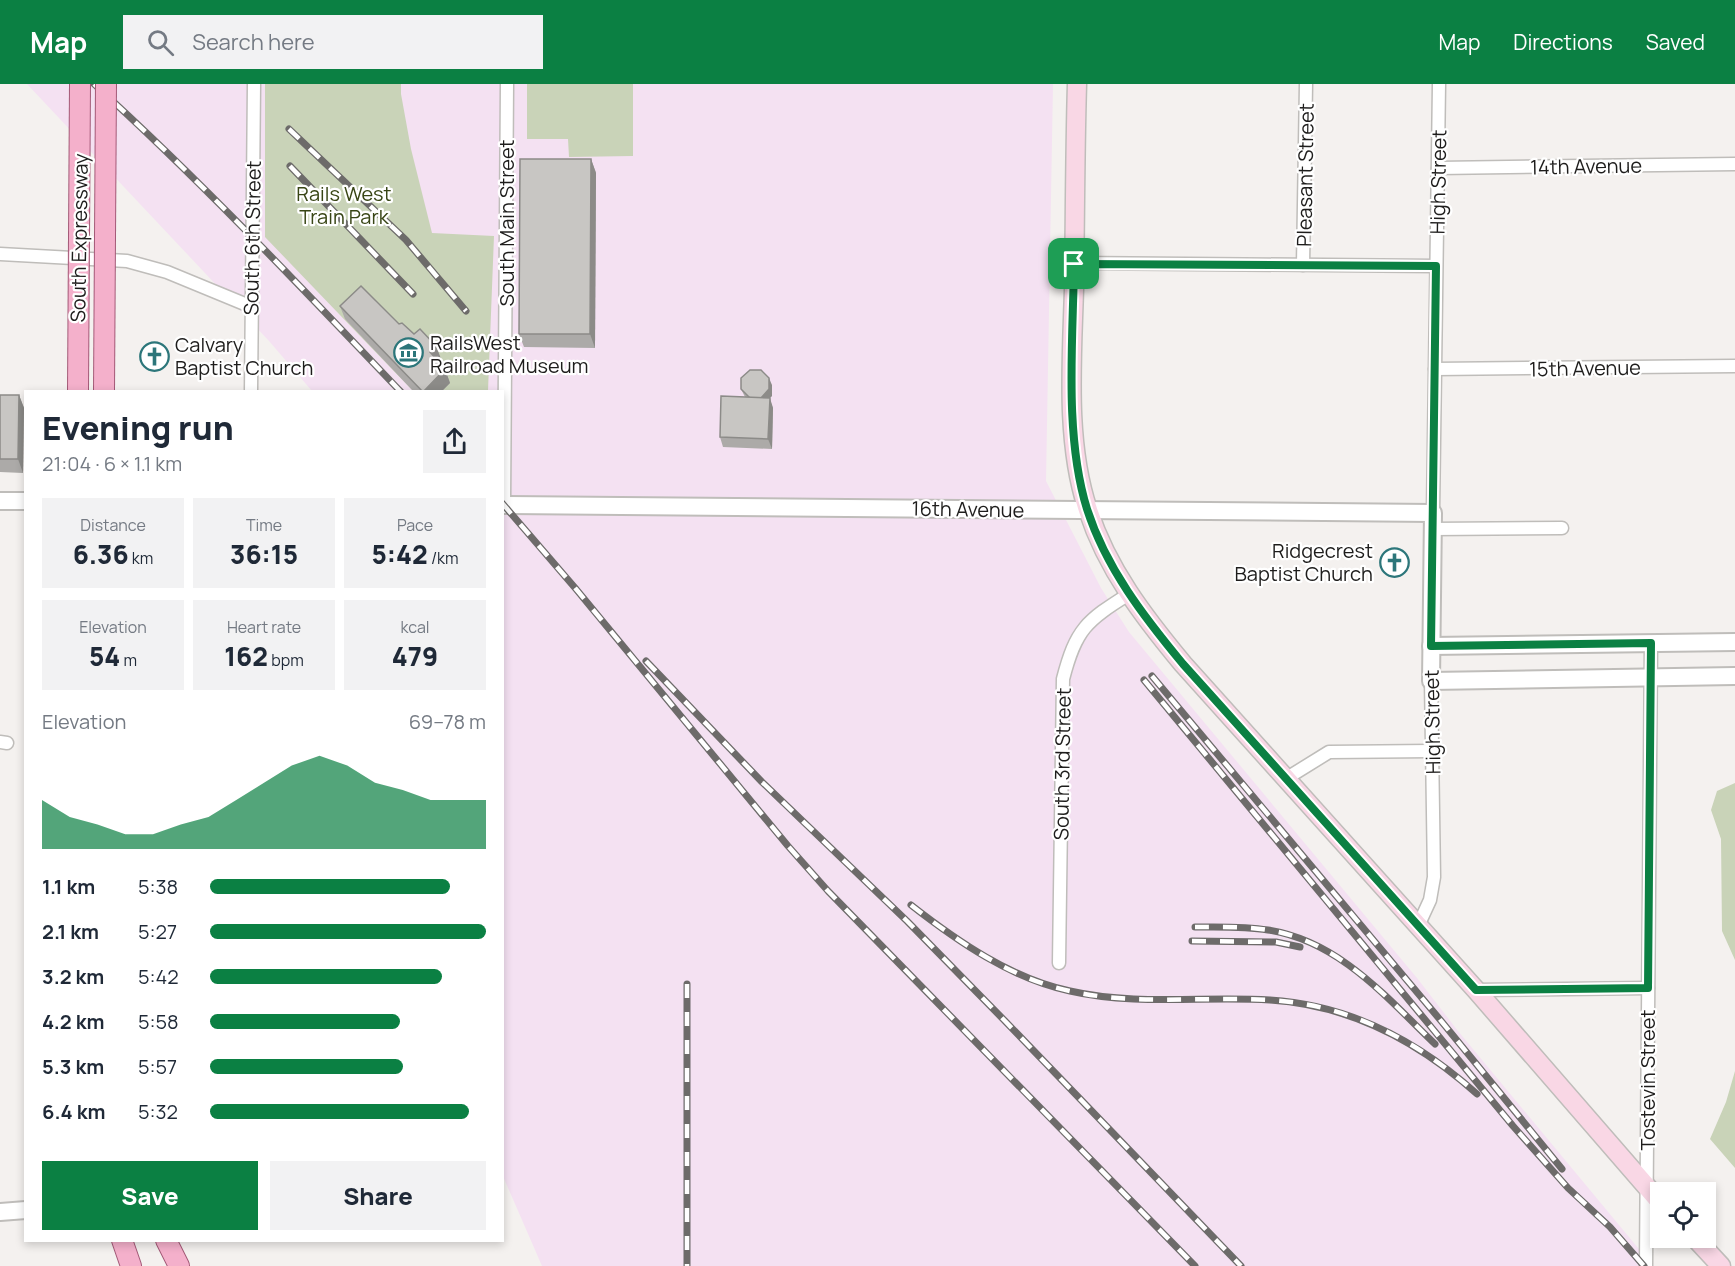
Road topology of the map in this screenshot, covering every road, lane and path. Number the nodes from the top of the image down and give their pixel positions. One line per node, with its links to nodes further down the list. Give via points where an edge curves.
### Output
1 (80, 84): 17 (main road, South Expressway, bridge)
2 (106, 84): 18 (main road, South Expressway, bridge)
3 (254, 84): 14 (street, South 6th Street)
4 (507, 84): 20 (street, South Main Street)
5 (1077, 84): 11 (main road)
6 (1306, 84): 12 (street, Pleasant Street)
7 (1439, 84): 9 (street, High Street)
8 (1735, 164): 9 (street, 14th Avenue)
9 (1438, 168): 13 (street, High Street)
10 (0, 254): 14 (street, via 128,261 167,272)
11 (1074, 264): 12 (street); 24 (main road, via 1074,429 1078,472)
12 (1304, 265): 13 (street)
13 (1436, 266): 16 (street, High Street)
14 (252, 307): 19 (street, South 6th Street)
15 (1735, 366): 16 (street, 15th Avenue)
16 (1435, 369): 25 (street, High Street)
17 (78, 390)
18 (104, 390)
19 (251, 390)
20 (504, 400)
21 (0, 501): 22 (street)
22 (24, 501)
23 (504, 505): 24 (street, 16th Avenue)
24 (1088, 510): 25 (street, 16th Avenue); 27 (main road)
25 (1432, 521): 26 (street, 16th Avenue); 30 (street, High Street)
26 (1562, 528)
27 (1129, 594): 35 (main road, via 1183,664); 37 (street, South 3rd Street, via 1101,611 1079,633 1064,679)
28 (1735, 642): 29 (street)
29 (1651, 643): 30 (street); 32 (street, Tostevin Street)
30 (1431, 646): 33 (street, High Street)
31 (1735, 676): 32 (street)
32 (1651, 677): 33 (street); 38 (street, Tostevin Street)
33 (1431, 681): 34 (street, High Street)
34 (1432, 751): 35 (street, via 1329,752); 36 (street, High Street, via 1434,877 1430,900)
35 (1287, 778): 36 (main road)
36 (1418, 926): 39 (main road)
37 (1059, 963)
38 (1648, 988): 39 (street); 40 (street, Tostevin Street)
39 (1476, 990): 40 (main road)
40 (1646, 1187): 41 (main road); 49 (street, Tostevin Street)
41 (1650, 1191)
42 (24, 1210): 43 (street)
43 (0, 1212)
44 (123, 1242): 47 (main road)
45 (167, 1242): 48 (main road)
46 (1704, 1248): 50 (main road)
47 (131, 1266)
48 (179, 1266)
49 (1646, 1266)
50 (1720, 1266)

